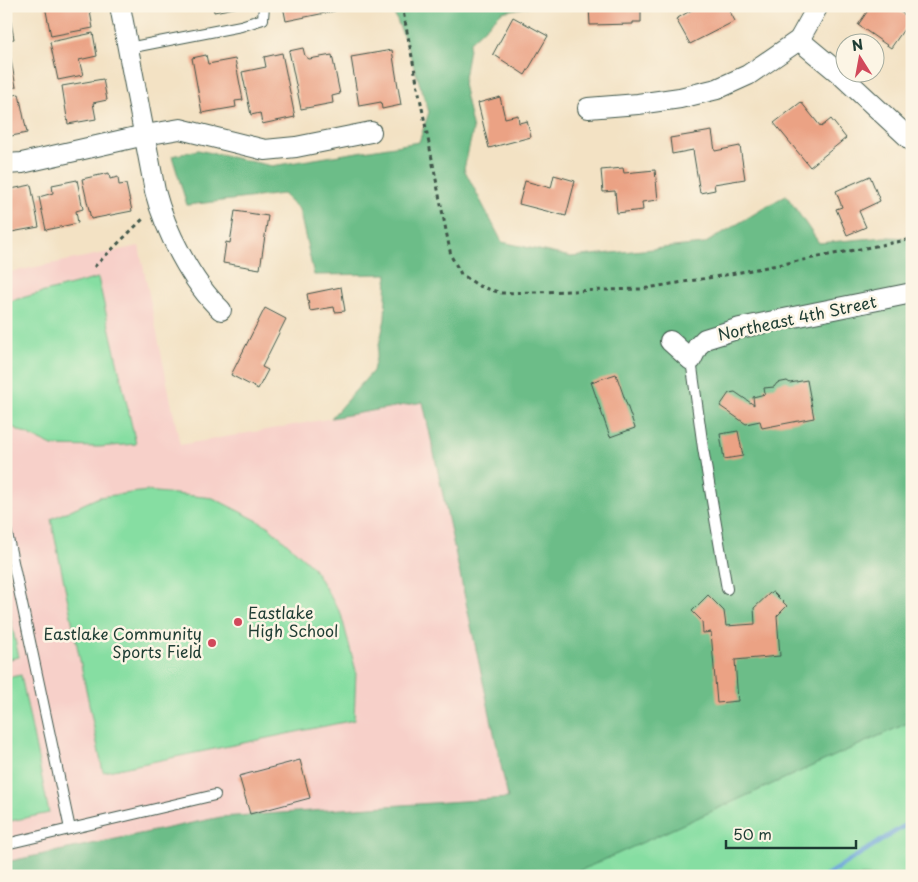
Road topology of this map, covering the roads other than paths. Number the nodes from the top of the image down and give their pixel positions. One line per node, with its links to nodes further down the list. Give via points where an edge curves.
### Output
1 (120, 6): 5 (street)
2 (264, 6): 5 (lane, via 263,19 241,26)
3 (818, 6): 4 (street)
4 (799, 40): 6 (street, via 748,75 718,89 654,102); 9 (street)
5 (128, 48): 8 (street)
6 (588, 108)
7 (371, 132): 8 (street, via 265,150 180,130)
8 (145, 135): 10 (street); 12 (street, via 161,213 188,265 210,300)
9 (912, 141)
10 (6, 164)
11 (912, 294): 14 (street, Northeast 4th Street, via 740,328 705,339)
12 (221, 310)
13 (670, 340): 14 (street)
14 (691, 360): 16 (lane)
15 (6, 529): 18 (lane)
16 (727, 588)
17 (215, 795): 18 (lane)
18 (70, 829): 19 (lane)
19 (6, 844)

